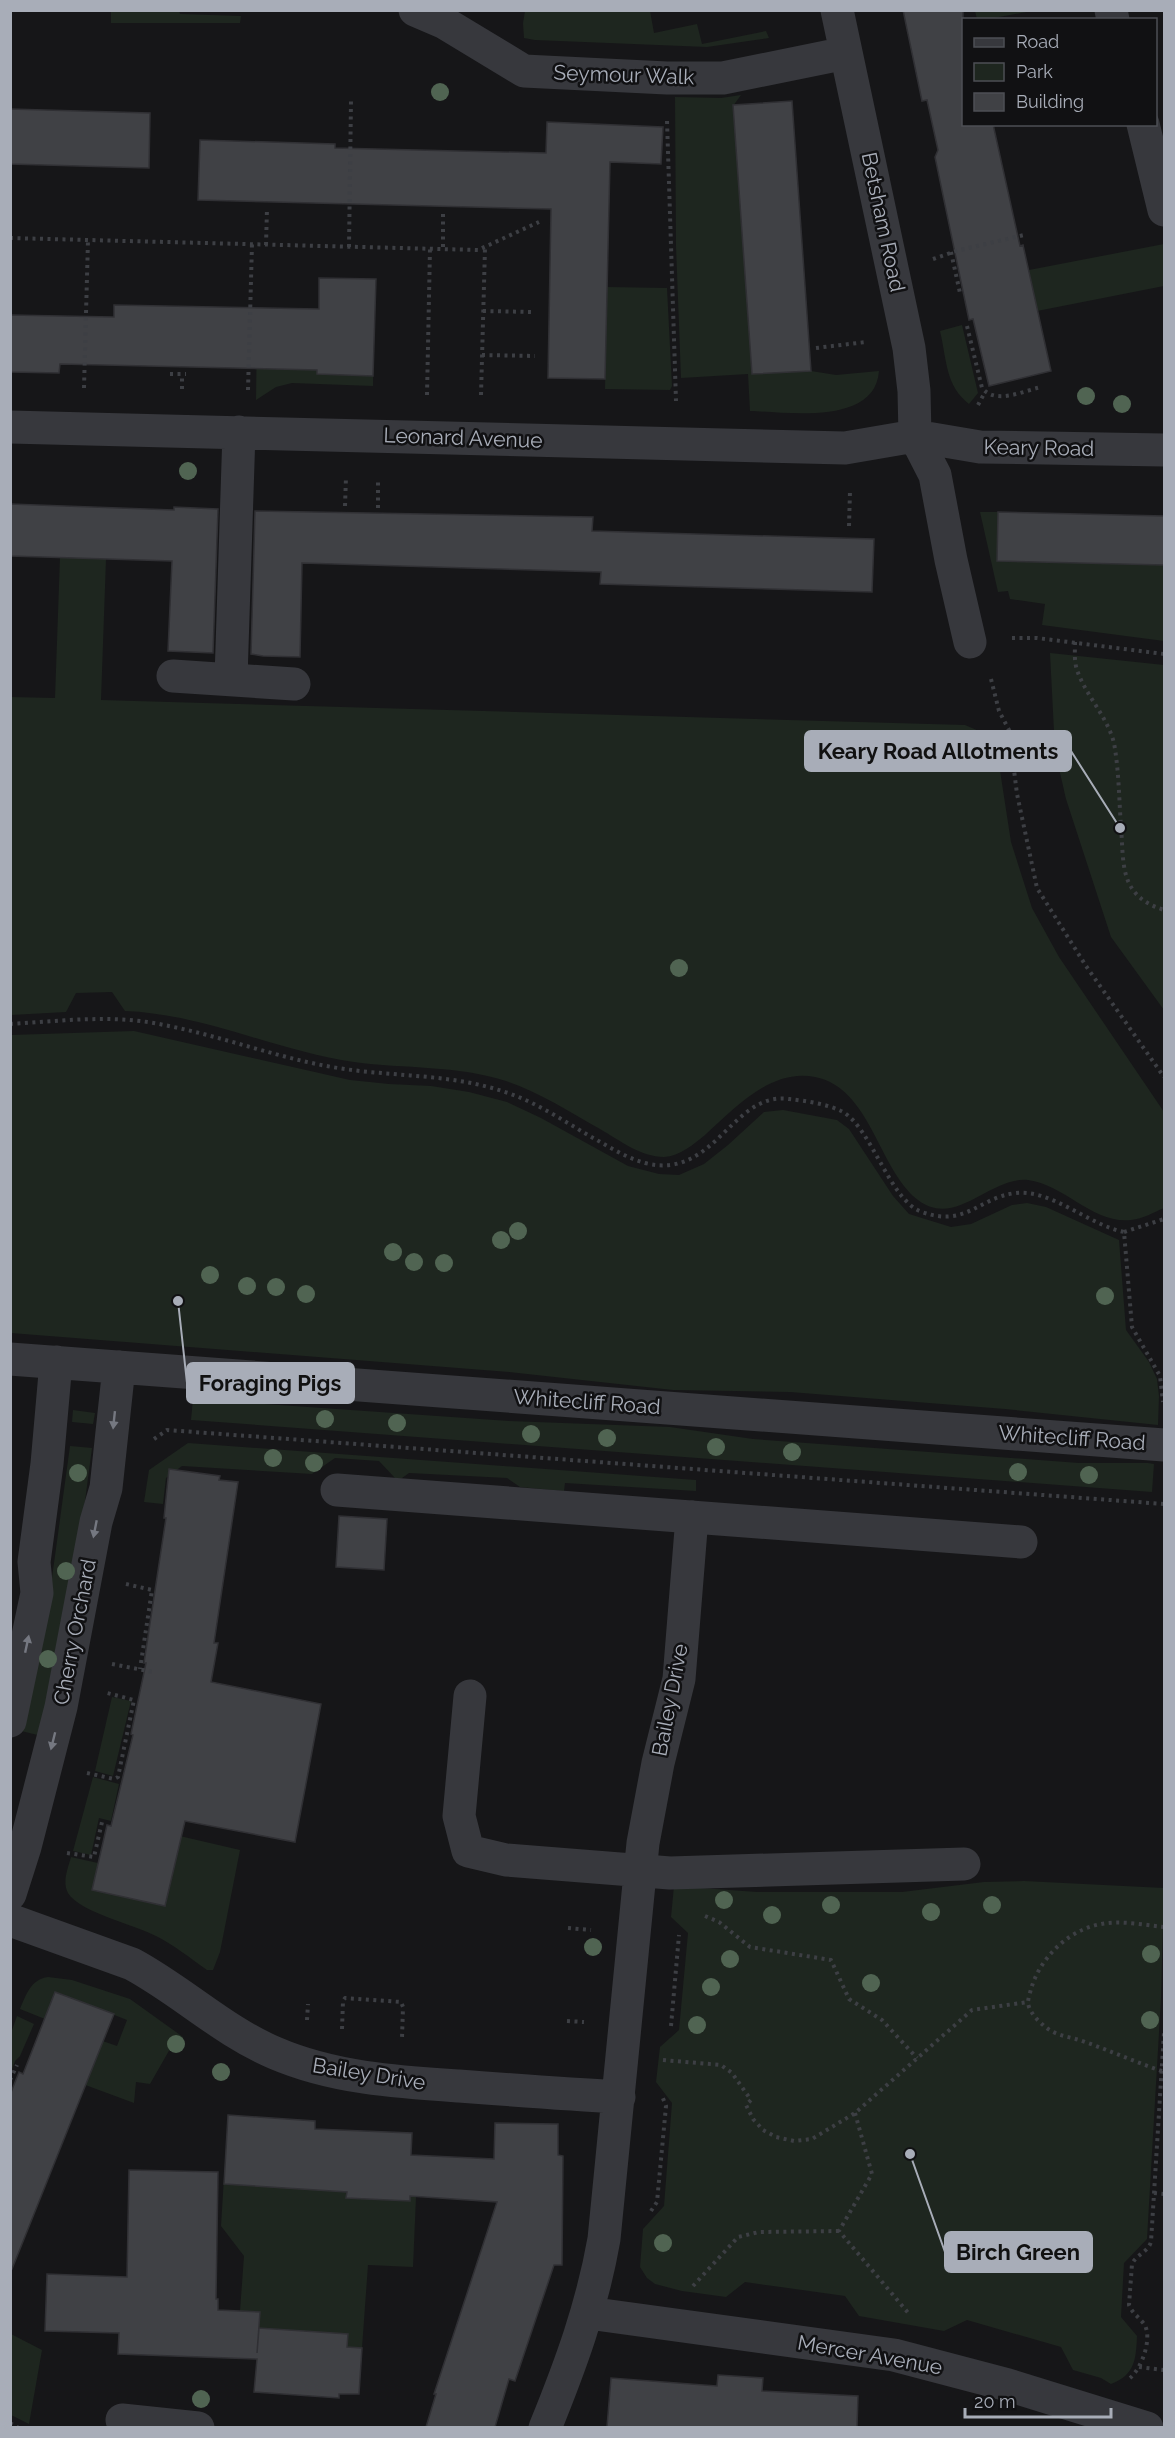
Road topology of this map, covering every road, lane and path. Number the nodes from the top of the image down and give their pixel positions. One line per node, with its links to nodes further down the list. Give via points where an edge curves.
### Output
1 (415, 10): 4 (street, Seymour Walk, via 524,70)
2 (837, 10): 3 (street, Betsham Road)
3 (846, 53): 4 (street, Seymour Walk, via 723,78); 42 (street, Betsham Road, via 909,348)
4 (667, 78): 39 (path, via 676,374)
5 (351, 101): 16 (path)
6 (1143, 126): 8 (street)
7 (267, 209): 15 (path)
8 (1164, 210)
9 (443, 213): 19 (path)
10 (539, 222): 18 (path)
11 (1024, 235): 20 (path)
12 (10, 238): 13 (path)
13 (88, 240): 14 (path); 33 (path)
14 (252, 244): 15 (path); 38 (path)
15 (266, 245): 16 (path)
16 (349, 247): 17 (path)
17 (430, 248): 19 (path); 35 (path)
18 (485, 248): 19 (path); 23 (path)
19 (443, 249)
20 (951, 252): 21 (path); 22 (path)
21 (927, 260)
22 (960, 293)
23 (483, 311): 24 (path); 28 (path)
24 (532, 312)
25 (967, 326): 32 (path, via 985,392 998,397)
26 (873, 341): 27 (path)
27 (816, 348)
28 (482, 355): 29 (path); 37 (path, via 481,396)
29 (535, 356)
30 (170, 374): 31 (path)
31 (186, 374)
32 (1041, 387)
33 (84, 392)
34 (418, 394): 35 (path)
35 (427, 395): 36 (path)
36 (438, 395)
37 (471, 395)
38 (248, 397)
39 (673, 408)
40 (10, 427): 41 (street, Leonard Avenue)
41 (239, 432): 42 (street, Leonard Avenue, via 845,448); 54 (street)
42 (915, 436): 43 (street, Keary Road, via 980,447); 50 (street, via 935,475)
43 (1164, 450)
44 (346, 472): 47 (path)
45 (379, 473): 48 (path)
46 (850, 484): 49 (path)
47 (345, 506)
48 (378, 508)
49 (849, 526)
50 (970, 642): 51 (path, via 1009,638); 58 (path, via 989,672 999,711 1010,730 1017,794 1037,888)
51 (1075, 642): 52 (path); 56 (path, via 1078,674 1114,743 1122,860 1131,885 1146,902)
52 (1164, 654)
53 (173, 676): 54 (street)
54 (231, 678): 55 (street)
55 (294, 684)
56 (1164, 910)
57 (10, 1024): 60 (path, via 96,1019 163,1024 329,1066 472,1082 512,1094 632,1158 659,1165 693,1158 763,1101 794,1100 835,1109 850,1117 901,1194 920,1211 952,1217 1005,1195 1027,1192)
58 (1164, 1077)
59 (1164, 1218): 60 (path)
60 (1124, 1232): 64 (path, via 1132,1327 1160,1376)
61 (10, 1359): 62 (street, Whitecliff Road)
62 (56, 1362): 63 (street, Whitecliff Road); 77 (street, Cherry Orchard, one-way to 62, via 37,1593 34,1562)
63 (119, 1367): 65 (street, Cherry Orchard, one-way to 65); 66 (street, Whitecliff Road)
64 (1163, 1405)
65 (112, 1436): 68 (path, via 153,1440 167,1430); 83 (street, Cherry Orchard, one-way to 83, via 105,1498 95,1526 61,1707)
66 (1164, 1445)
67 (337, 1490): 69 (street)
68 (1164, 1504)
69 (692, 1517): 70 (street); 82 (street, Bailey Drive, via 680,1672 652,1787)
70 (1021, 1542)
71 (122, 1583): 73 (path, via 152,1590)
72 (108, 1663): 73 (path)
73 (140, 1669): 74 (path)
74 (153, 1672)
75 (102, 1691): 78 (path, via 134,1700 118,1777)
76 (470, 1696): 82 (street, via 459,1816 468,1851 514,1861)
77 (10, 1721)
78 (83, 1772)
79 (102, 1822): 80 (path, via 93,1858)
80 (60, 1851)
81 (964, 1864): 82 (street)
82 (640, 1872): 93 (street, Bailey Drive)
83 (10, 1894)
84 (700, 1915): 94 (path, via 719,1922 750,1947 831,1960 849,1999 882,2020)
85 (10, 1920): 98 (street, Bailey Drive, via 132,1964 250,2041 317,2067 424,2084)
86 (1164, 1927): 89 (path, via 1118,1922 1083,1929 1048,1955 1034,1977)
87 (568, 1928): 88 (path)
88 (598, 1930)
89 (1028, 2002): 94 (path, via 972,2010); 96 (path, via 1034,2016 1055,2034)
90 (1164, 2032): 96 (path)
91 (342, 2035): 92 (path, via 344,1999 401,2002)
92 (401, 2042)
93 (622, 2058): 98 (street, Bailey Drive); 99 (path, via 721,2065 732,2073 751,2100 746,2105 753,2119 776,2137 812,2139)
94 (917, 2058): 99 (path)
95 (17, 2065): 97 (path)
96 (1162, 2071): 100 (path)
97 (10, 2080)
98 (618, 2097): 104 (street, Bailey Drive, via 604,2239)
99 (855, 2113): 102 (path, via 872,2174)
100 (1154, 2193): 101 (path); 106 (path, via 1151,2245 1132,2264 1129,2305 1146,2330)
101 (1164, 2194)
102 (839, 2231): 103 (path, via 759,2232 738,2237); 105 (path, via 926,2334 934,2338)
103 (688, 2291)
104 (588, 2313): 105 (street, Mercer Avenue); 113 (street, Bailey Drive)
105 (928, 2363): 114 (street, Mercer Avenue)
106 (1140, 2367): 107 (path); 108 (path)
107 (1164, 2370)
108 (1123, 2383)
109 (125, 2420): 112 (street)
110 (10, 2423): 111 (path)
111 (19, 2427)
112 (198, 2427)
113 (545, 2427)
114 (1147, 2427)

